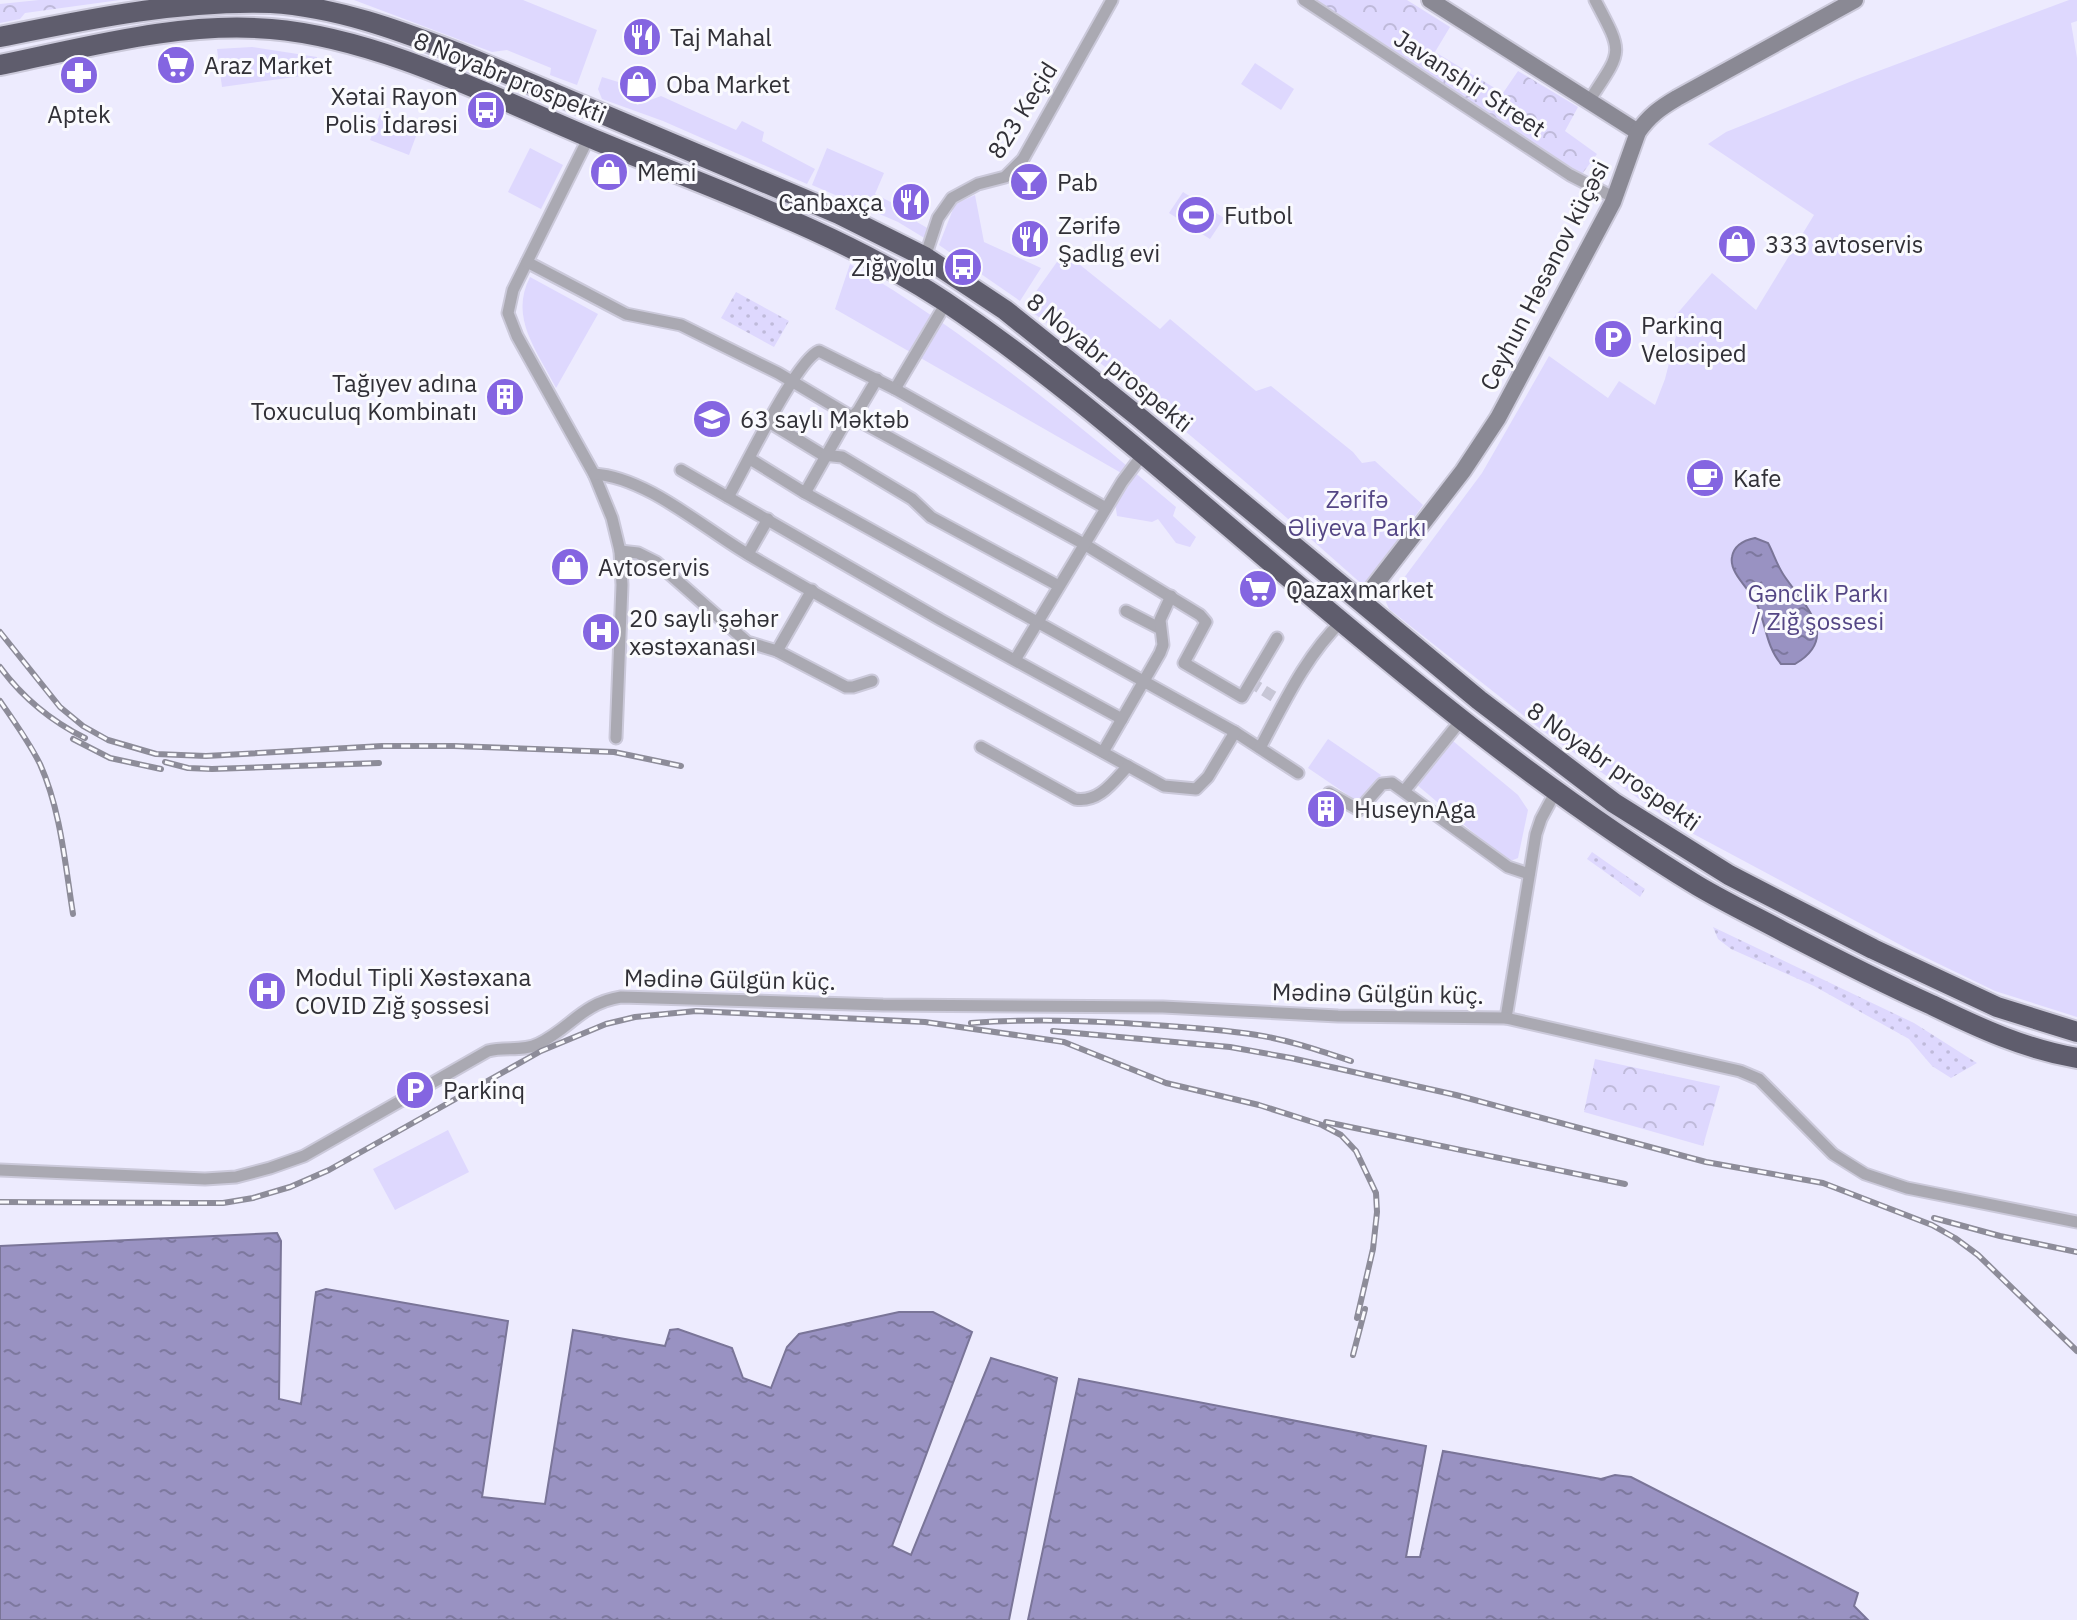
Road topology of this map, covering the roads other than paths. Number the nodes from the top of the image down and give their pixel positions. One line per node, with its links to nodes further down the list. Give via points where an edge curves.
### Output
1 (1112, 0): 12 (street, 823 Keçid, via 1023,159 1005,177 952,198 938,218)
2 (1304, 0): 11 (street, Javanshir Street, via 1570,175)
3 (1430, 0): 8 (main road)
4 (1595, 0): 8 (street, via 1617,40 1617,50)
5 (1855, 0): 9 (main road, Ceyhun Həsənov küçəsi, via 1653,112)
6 (0, 37): 12 (highway, 8 Noyabr prospekti, via 202,3 273,3 336,13 472,58 839,214)
7 (0, 65): 10 (highway, 8 Noyabr prospekti, via 180,31 270,28 395,58)
8 (1589, 101): 9 (main road)
9 (1638, 132): 11 (main road, Ceyhun Həsənov küçəsi)
10 (589, 137): 13 (street); 14 (highway, 8 Noyabr prospekti, via 825,237)
11 (1615, 198): 35 (main road, Ceyhun Həsənov küçəsi, via 1484,439)
12 (925, 257): 35 (highway, 8 Noyabr prospekti, via 1005,310)
13 (527, 262): 16 (street, via 626,314 681,325); 24 (street, via 508,313)
14 (946, 303): 17 (street); 20 (highway, 8 Noyabr prospekti)
15 (877, 379): 16 (street, via 819,351 806,358); 17 (street); 18 (street)
16 (791, 381): 18 (street); 19 (street)
17 (895, 389): 27 (street)
18 (852, 417): 21 (street); 29 (street)
19 (769, 422): 21 (street); 22 (street)
20 (1143, 454): 27 (street); 37 (highway, 8 Noyabr prospekti)
21 (829, 455): 25 (street); 32 (street, via 842,457 912,499 931,517)
22 (750, 459): 25 (street); 26 (street)
23 (681, 470): 26 (street)
24 (594, 474): 30 (street); 31 (street, via 628,480)
25 (805, 493): 38 (street)
26 (728, 497): 28 (street)
27 (1106, 508): 29 (street)
28 (768, 519): 31 (street); 42 (street)
29 (1084, 544): 32 (street); 34 (street)
30 (620, 551): 41 (street, via 656,562 738,636); 48 (street)
31 (748, 554): 33 (street)
32 (1059, 586): 38 (street)
33 (812, 590): 41 (street); 51 (street)
34 (1171, 596): 39 (street); 40 (street, via 1206,622 1184,663 1242,697)
35 (1361, 603): 37 (highway); 59 (highway, 8 Noyabr prospekti, via 1582,779 1729,875 1997,1007)
36 (1126, 611): 39 (street)
37 (1342, 621): 46 (highway, 8 Noyabr prospekti); 50 (street, via 1318,650)
38 (1037, 624): 42 (street); 44 (street)
39 (1159, 628): 44 (street, via 1163,645)
40 (1277, 638)
41 (777, 651): 43 (street, via 846,687)
42 (1015, 660): 45 (street)
43 (872, 681)
44 (1144, 682): 45 (street); 47 (street)
45 (1122, 719): 51 (street)
46 (1462, 719): 54 (street); 55 (highway, 8 Noyabr prospekti)
47 (1235, 732): 50 (street); 52 (street, via 1208,777 1191,790 1170,788)
48 (616, 738)
49 (981, 747): 52 (street, via 1087,801)
50 (1260, 748): 53 (street)
51 (1103, 752): 52 (street)
52 (1128, 766)
53 (1298, 773)
54 (1405, 790): 56 (street, via 1386,782 1359,810); 57 (street, via 1508,867)
55 (1556, 791): 57 (street, via 1541,819); 60 (highway, 8 Noyabr prospekti, via 1701,888 1859,971 1985,1030)
56 (1329, 793)
57 (1529, 874): 58 (street)
58 (1506, 1018): 61 (street, Mədinə Gülgün küç., via 621,997 602,1000 540,1044 488,1051 304,1156 270,1168 205,1179); 62 (street, Mədinə Gülgün küç., via 1740,1071 1759,1079 1833,1154 1865,1174 1907,1188)
59 (2077, 1032)
60 (2077, 1058)
61 (0, 1170)
62 (2077, 1222)

